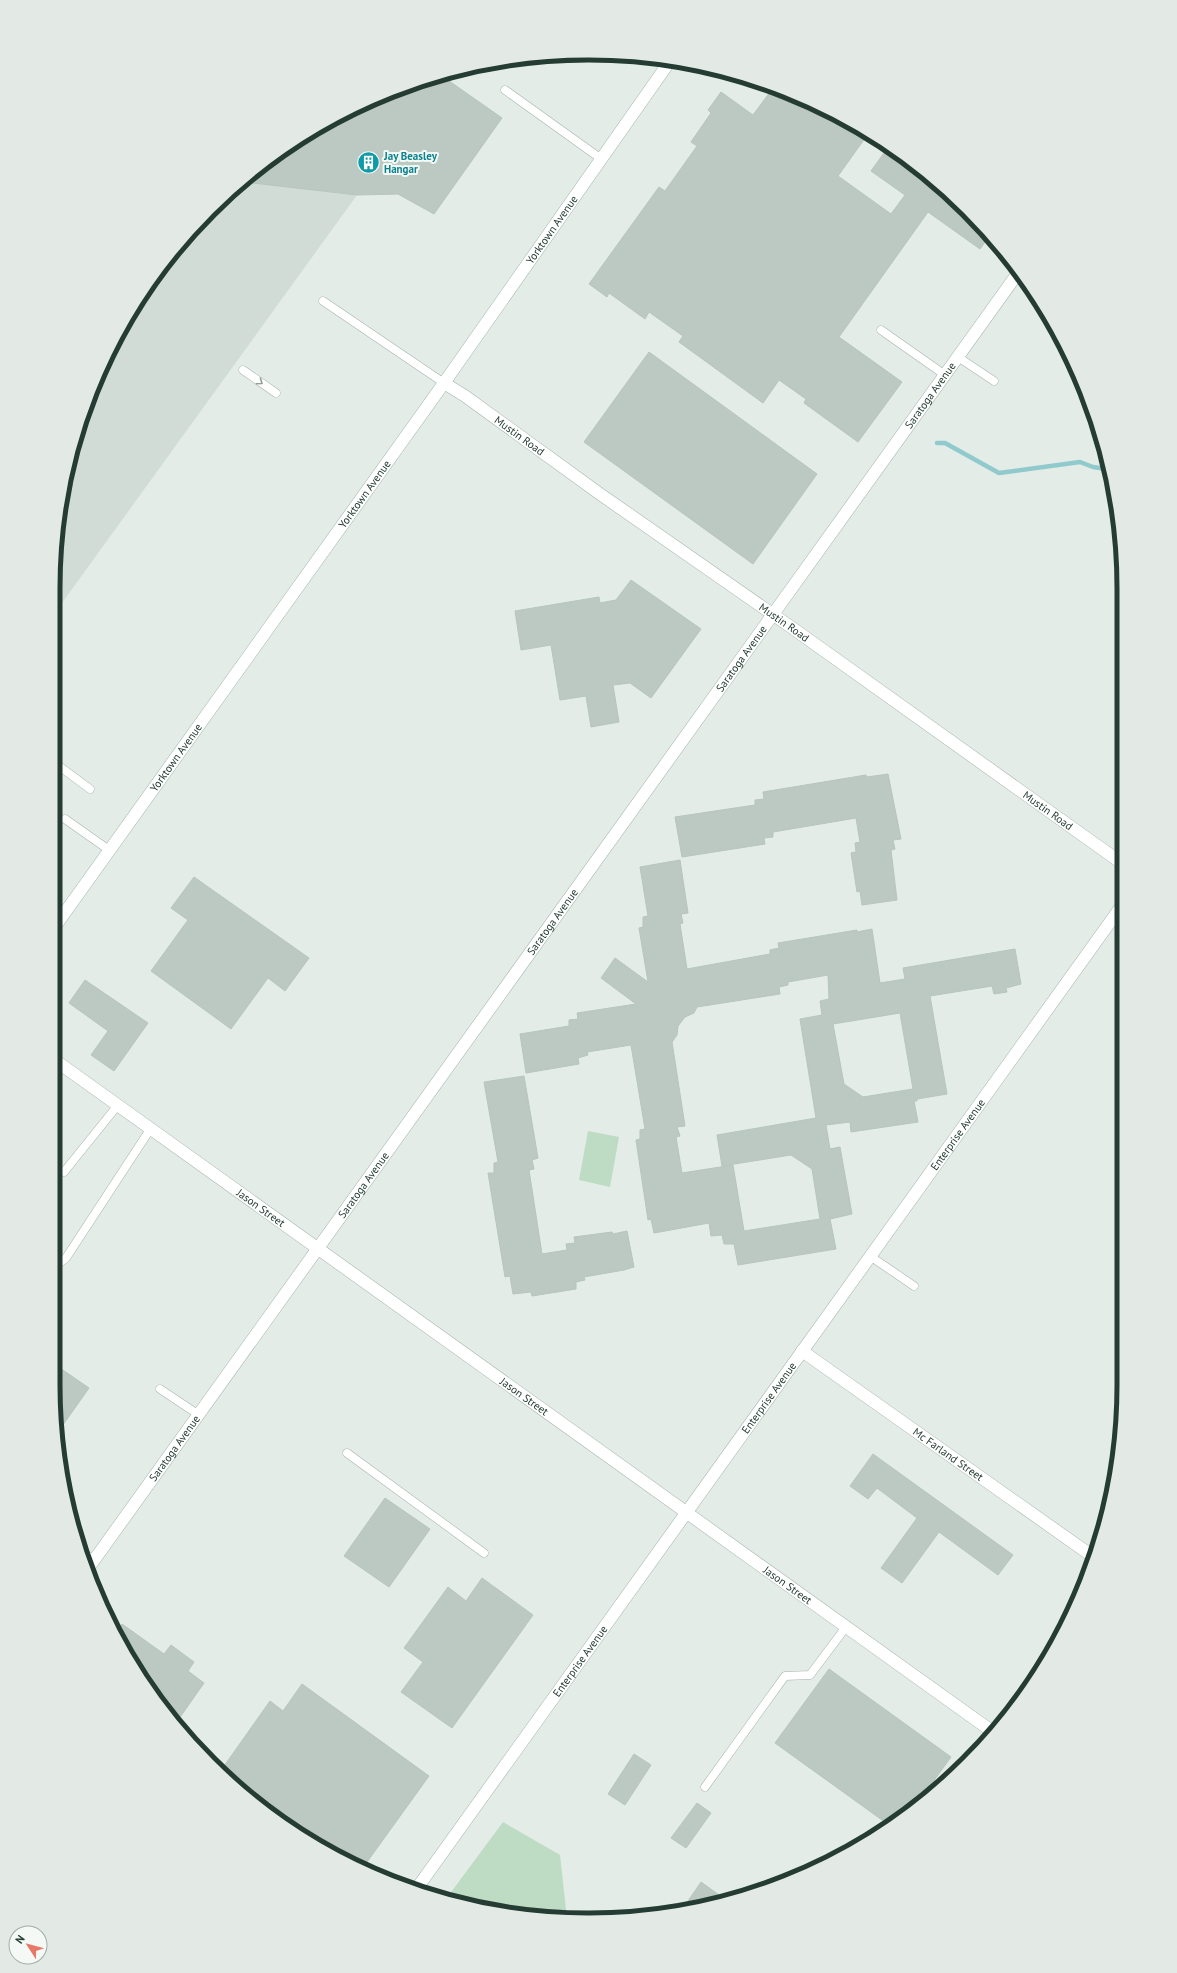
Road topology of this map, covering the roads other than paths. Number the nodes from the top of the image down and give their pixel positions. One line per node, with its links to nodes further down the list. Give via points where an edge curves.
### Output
1 (666, 66): 3 (street, Yorktown Avenue)
2 (505, 90): 3 (lane)
3 (600, 158): 11 (street, Yorktown Avenue)
4 (1015, 277): 7 (street, Saratoga Avenue)
5 (323, 301): 11 (lane)
6 (881, 330): 9 (lane)
7 (958, 356): 9 (street, Saratoga Avenue); 10 (lane)
8 (243, 370): 12 (lane, one-way to 12)
9 (945, 375): 13 (street, Saratoga Avenue)
10 (994, 381)
11 (444, 383): 13 (street, Mustin Road); 17 (street, Yorktown Avenue)
12 (276, 393)
13 (773, 614): 18 (street, Mustin Road); 25 (street, Saratoga Avenue)
14 (60, 767): 15 (lane)
15 (90, 788)
16 (65, 819): 17 (lane)
17 (109, 850): 20 (street, Yorktown Avenue)
18 (1117, 860)
19 (1117, 912): 26 (street, Enterprise Avenue)
20 (60, 919)
21 (60, 1065): 22 (street, Jason Street)
22 (118, 1105): 23 (street, Jason Street); 24 (lane)
23 (150, 1128): 25 (street, Jason Street); 27 (lane, via 66,1258)
24 (64, 1172)
25 (318, 1249): 31 (street, Saratoga Avenue); 33 (street, Jason Street)
26 (870, 1256): 28 (lane); 29 (street, Enterprise Avenue)
27 (60, 1263)
28 (914, 1286)
29 (802, 1351): 33 (street, Enterprise Avenue); 35 (street, Mc Farland Street)
30 (160, 1389): 31 (lane)
31 (199, 1415): 36 (street, Saratoga Avenue)
32 (347, 1453): 34 (lane)
33 (686, 1512): 37 (street, Jason Street); 40 (street, Enterprise Avenue)
34 (484, 1553)
35 (1089, 1554)
36 (91, 1563)
37 (846, 1626): 38 (street, Jason Street); 39 (lane, via 810,1674 785,1676)
38 (989, 1729)
39 (705, 1787)
40 (419, 1885)

